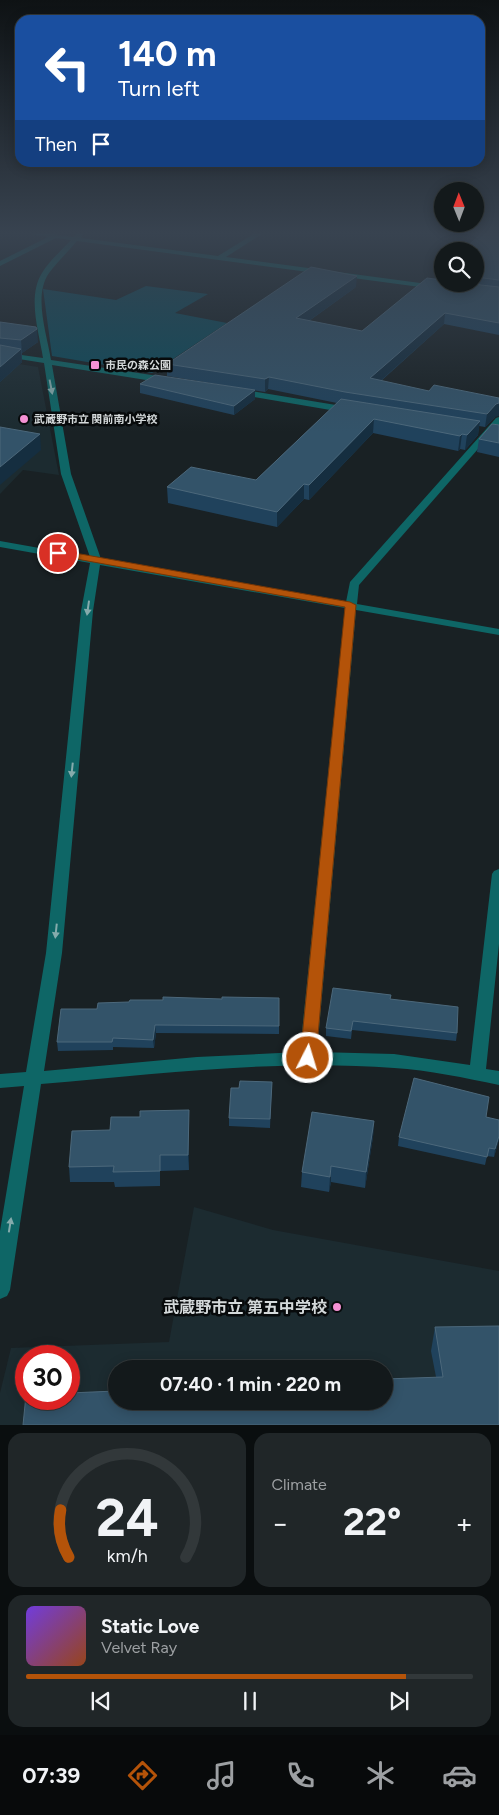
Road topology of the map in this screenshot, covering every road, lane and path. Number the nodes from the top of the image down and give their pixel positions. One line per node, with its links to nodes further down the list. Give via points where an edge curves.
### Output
1 (38, 298): 3 (street)
2 (0, 354): 3 (street)
3 (46, 361): 5 (street); 13 (street, one-way to 13, via 66,474)
4 (162, 373): 5 (street)
5 (154, 378): 6 (street)
6 (173, 382)
7 (232, 391): 8 (street)
8 (360, 412)
9 (499, 420): 10 (street)
10 (482, 432): 11 (street); 14 (street, via 354,584)
11 (499, 434)
12 (0, 544): 13 (street)
13 (96, 560): 14 (street); 19 (street, one-way to 19, via 87,611 54,953)
14 (350, 605): 15 (street); 17 (street)
15 (499, 632)
16 (499, 874): 18 (street)
17 (308, 1058): 18 (street, via 395,1061); 19 (street, via 173,1065)
18 (477, 1074): 20 (street)
19 (34, 1078): 21 (street); 22 (street, one-way to 19)
20 (499, 1078)
21 (0, 1080)
22 (0, 1290)

